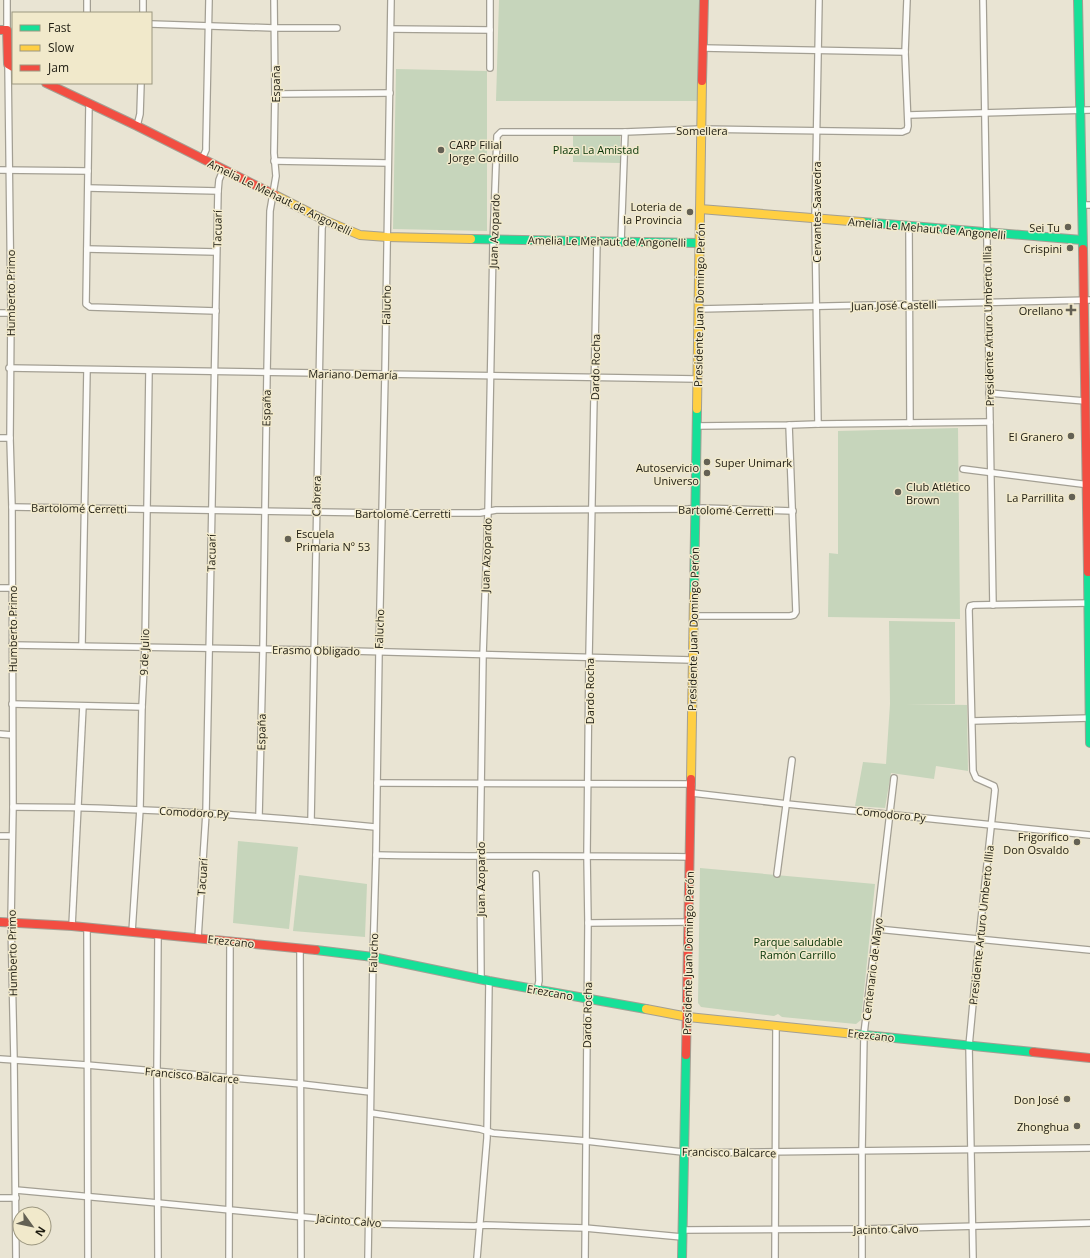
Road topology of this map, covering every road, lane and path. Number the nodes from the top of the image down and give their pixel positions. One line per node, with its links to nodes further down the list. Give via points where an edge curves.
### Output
1 (7, 0): 20 (street, Humberto Primo)
2 (87, 0): 13 (street)
3 (143, 0): 14 (street)
4 (209, 0): 16 (street)
5 (274, 0): 17 (street, España)
6 (392, 0): 19 (street, Falucho)
7 (490, 0): 21 (street)
8 (704, 0): 22 (street, Presidente Juan Domingo Perón)
9 (819, 0): 23 (street, Cervantes Saavedra)
10 (907, 0): 24 (street)
11 (983, 0): 34 (street, Presidente Arturo Umberto Illia)
12 (1078, 0): 32 (street)
13 (87, 12)
14 (143, 12)
15 (152, 24): 16 (street)
16 (209, 25): 17 (street); 41 (street, via 206,150)
17 (274, 28): 18 (street); 30 (street, España)
18 (337, 28)
19 (391, 28): 21 (street); 29 (street, Falucho)
20 (4, 30): 25 (street, Humberto Primo)
21 (490, 30): 26 (street)
22 (703, 48): 23 (street); 37 (street, Presidente Juan Domingo Perón)
23 (817, 50): 24 (street); 38 (street, Cervantes Saavedra)
24 (905, 52): 35 (street)
25 (10, 66): 45 (street, Humberto Primo)
26 (490, 68)
27 (48, 84): 31 (street, Amelia Le Mehaut de Angonelli)
28 (141, 84): 36 (street)
29 (390, 93): 30 (street); 43 (street, Falucho)
30 (275, 94): 42 (street, España)
31 (89, 104): 36 (street, Amelia Le Mehaut de Angonelli); 47 (street)
32 (1080, 110): 33 (street); 34 (street); 51 (street)
33 (1090, 110)
34 (984, 113): 35 (street); 56 (street, Presidente Arturo Umberto Illia)
35 (908, 115): 38 (street, Somellera, via 907,130 902,132)
36 (138, 126): 41 (street, Amelia Le Mehaut de Angonelli)
37 (701, 129): 38 (street, Somellera); 40 (street, Somellera); 52 (street, Presidente Juan Domingo Perón)
38 (816, 131): 53 (street, Cervantes Saavedra)
39 (501, 132): 40 (street, Somellera); 58 (street, Juan Azopardo, via 497,136)
40 (625, 132): 61 (street)
41 (202, 159): 46 (street, Amelia Le Mehaut de Angonelli)
42 (274, 161): 43 (street); 50 (street, España, via 276,176)
43 (388, 163): 57 (street, Falucho)
44 (0, 170): 45 (street)
45 (10, 170): 47 (street); 72 (street, Humberto Primo)
46 (223, 170): 49 (street, Tacuarí); 50 (street, Amelia Le Mehaut de Angonelli)
47 (88, 171): 48 (street)
48 (88, 188): 49 (street); 63 (street)
49 (218, 191): 64 (street, Tacuarí)
50 (273, 195): 54 (street, Amelia Le Mehaut de Angonelli); 77 (street, España, via 270,211)
51 (1086, 205): 59 (street)
52 (700, 210): 53 (street, Amelia Le Mehaut de Angonelli); 62 (street, Presidente Juan Domingo Perón)
53 (815, 219): 55 (street, Amelia Le Mehaut de Angonelli); 68 (street, Cervantes Saavedra)
54 (324, 220): 57 (street, Amelia Le Mehaut de Angonelli, via 360,235); 78 (street, Cabrera)
55 (909, 226): 56 (street, Amelia Le Mehaut de Angonelli); 67 (street)
56 (987, 232): 59 (street, Amelia Le Mehaut de Angonelli); 66 (street, Presidente Arturo Umberto Illia)
57 (387, 237): 58 (street, Amelia Le Mehaut de Angonelli); 79 (street, Falucho)
58 (493, 238): 60 (street, Amelia Le Mehaut de Angonelli); 80 (street, Juan Azopardo)
59 (1082, 240): 65 (street)
60 (597, 241): 61 (street, Amelia Le Mehaut de Angonelli); 81 (street, Dardo Rocha)
61 (621, 241): 62 (street, Amelia Le Mehaut de Angonelli)
62 (699, 243): 69 (street, Presidente Juan Domingo Perón)
63 (87, 249): 64 (street); 70 (street, via 86,304 90,307)
64 (216, 252): 70 (street, Tacuarí)
65 (1087, 300): 66 (street, Juan José Castelli); 84 (street)
66 (988, 302): 67 (street, Juan José Castelli); 83 (street, Presidente Arturo Umberto Illia)
67 (910, 305): 68 (street, Juan José Castelli); 87 (street)
68 (816, 306): 69 (street, Juan José Castelli); 88 (street, Cervantes Saavedra)
69 (699, 309): 82 (street, Presidente Juan Domingo Perón)
70 (216, 311): 76 (street, Tacuarí)
71 (0, 313): 72 (street)
72 (10, 313): 73 (street, Humberto Primo)
73 (9, 368): 74 (street, Mariano Demaría); 92 (street, Humberto Primo)
74 (87, 370): 75 (street, Mariano Demaría); 97 (street)
75 (149, 371): 76 (street, Mariano Demaría); 99 (street, 9 de Julio)
76 (215, 371): 77 (street, Mariano Demaría); 100 (street, Tacuarí)
77 (266, 373): 78 (street, Mariano Demaría); 102 (street, España)
78 (318, 373): 79 (street, Mariano Demaría); 105 (street, Cabrera)
79 (385, 375): 80 (street, Mariano Demaría); 106 (street, Falucho)
80 (491, 375): 81 (street, Mariano Demaría); 104 (street, Juan Azopardo)
81 (595, 377): 82 (street, Mariano Demaría); 101 (street, Dardo Rocha)
82 (697, 379): 90 (street, Presidente Juan Domingo Perón)
83 (989, 393): 84 (street); 86 (street, Presidente Arturo Umberto Illia)
84 (1085, 401): 85 (street)
85 (1088, 418): 95 (street)
86 (990, 422): 87 (street); 94 (street, Presidente Arturo Umberto Illia)
87 (910, 423): 88 (street)
88 (818, 424): 89 (street)
89 (788, 425): 90 (street); 103 (street)
90 (697, 426): 98 (street, Presidente Juan Domingo Perón)
91 (0, 438): 92 (street)
92 (10, 438): 96 (street, Humberto Primo)
93 (963, 469): 94 (street)
94 (990, 473): 95 (street); 110 (street, Presidente Arturo Umberto Illia)
95 (1088, 486): 109 (street)
96 (12, 508): 97 (street, Bartolomé Cerretti); 108 (street, Humberto Primo)
97 (84, 508): 99 (street, Bartolomé Cerretti); 113 (street)
98 (695, 508): 101 (street, Bartolomé Cerretti); 103 (street, Bartolomé Cerretti); 111 (street, Presidente Juan Domingo Perón)
99 (147, 509): 100 (street, Bartolomé Cerretti); 114 (street, 9 de Julio)
100 (212, 510): 102 (street, Bartolomé Cerretti); 115 (street, Tacuarí)
101 (592, 510): 104 (street, Bartolomé Cerretti); 120 (street, Dardo Rocha)
102 (264, 511): 105 (street, Bartolomé Cerretti); 116 (street, España)
103 (793, 511): 111 (street, via 796,612 794,615)
104 (488, 512): 106 (street, Bartolomé Cerretti); 119 (street, Juan Azopardo)
105 (316, 513): 106 (street, Bartolomé Cerretti); 117 (street, Cabrera)
106 (383, 514): 118 (street, Falucho)
107 (0, 588): 108 (street)
108 (12, 588): 112 (street, Humberto Primo)
109 (1089, 603): 110 (street); 125 (street)
110 (993, 605): 126 (street, Presidente Arturo Umberto Illia, via 970,606 969,610)
111 (693, 616): 121 (street, Presidente Juan Domingo Perón)
112 (12, 645): 113 (street, Erasmo Obligado); 122 (street, Humberto Primo)
113 (82, 646): 114 (street, Erasmo Obligado)
114 (145, 647): 115 (street, Erasmo Obligado); 124 (street, 9 de Julio)
115 (210, 649): 116 (street, Erasmo Obligado); 141 (street, Tacuarí)
116 (263, 649): 117 (street, Erasmo Obligado); 143 (street, España)
117 (314, 650): 118 (street, Erasmo Obligado); 144 (street, Cabrera)
118 (378, 652): 119 (street, Erasmo Obligado); 133 (street, Falucho)
119 (483, 655): 120 (street, Erasmo Obligado); 132 (street, Juan Azopardo)
120 (589, 657): 121 (street, Erasmo Obligado); 134 (street, Dardo Rocha)
121 (692, 660): 135 (street, Presidente Juan Domingo Perón)
122 (12, 704): 123 (street); 128 (street, Humberto Primo)
123 (83, 706): 124 (street); 139 (street)
124 (142, 707): 140 (street, 9 de Julio)
125 (1090, 718): 126 (street); 129 (street)
126 (972, 721): 145 (street, Presidente Arturo Umberto Illia, via 973,775 994,786 995,790)
127 (0, 734): 128 (street)
128 (12, 735): 138 (street, Humberto Primo)
129 (1090, 744)
130 (792, 760): 137 (street)
131 (894, 778): 142 (street, Centenario de Mayo)
132 (482, 782): 133 (street); 134 (street); 152 (street, Juan Azopardo)
133 (376, 783): 146 (street, Falucho)
134 (588, 783): 135 (street); 151 (street, Dardo Rocha)
135 (692, 784): 136 (street, Presidente Juan Domingo Perón)
136 (692, 793): 137 (street, Comodoro Py); 153 (street, Presidente Juan Domingo Perón)
137 (787, 804): 142 (street, Comodoro Py); 155 (street)
138 (13, 807): 139 (street, Comodoro Py); 149 (street, Humberto Primo)
139 (78, 807): 140 (street, Comodoro Py); 160 (street)
140 (140, 809): 141 (street, Comodoro Py); 163 (street, 9 de Julio)
141 (206, 813): 143 (street, Comodoro Py); 165 (street, Tacuarí)
142 (890, 814): 145 (street, Comodoro Py); 162 (street, Centenario de Mayo)
143 (259, 816): 144 (street, Comodoro Py)
144 (311, 821): 146 (street, Comodoro Py)
145 (991, 824): 147 (street, Comodoro Py); 166 (street, Presidente Arturo Umberto Illia)
146 (376, 827): 150 (street, Falucho)
147 (1090, 835)
148 (0, 836): 149 (street)
149 (12, 836): 156 (street, Humberto Primo)
150 (376, 855): 152 (street); 170 (street, Falucho)
151 (587, 855): 152 (street); 153 (street); 159 (street, Dardo Rocha)
152 (480, 857): 171 (street, Juan Azopardo)
153 (690, 857): 158 (street, Presidente Juan Domingo Perón)
154 (536, 874): 172 (street, via 539,981)
155 (777, 874)
156 (11, 921): 157 (street, Erezcano); 160 (street, Erezcano); 179 (street, Humberto Primo)
157 (0, 922)
158 (690, 922): 159 (street); 174 (street, Presidente Juan Domingo Perón)
159 (588, 923): 173 (street, Dardo Rocha)
160 (72, 926): 161 (street, Erezcano)
161 (87, 928): 163 (street, Erezcano); 181 (street)
162 (877, 929): 166 (street); 176 (street, Centenario de Mayo)
163 (132, 932): 164 (street, Erezcano)
164 (158, 935): 165 (street, Erezcano); 182 (street)
165 (198, 938): 167 (street, Erezcano)
166 (979, 939): 169 (street); 177 (street, Presidente Arturo Umberto Illia)
167 (230, 941): 168 (street, Erezcano); 183 (street)
168 (300, 948): 170 (street, Erezcano); 184 (street)
169 (1090, 950)
170 (373, 957): 171 (street, Erezcano); 185 (street, Falucho)
171 (485, 980): 172 (street, Erezcano); 187 (street, Juan Azopardo)
172 (537, 990): 173 (street, Erezcano)
173 (588, 999): 174 (street, Erezcano); 188 (street, Dardo Rocha)
174 (688, 1017): 175 (street, Erezcano); 192 (street, Presidente Juan Domingo Perón)
175 (776, 1026): 176 (street, Erezcano); 193 (street)
176 (864, 1034): 177 (street, Erezcano); 191 (street, Centenario de Mayo)
177 (969, 1046): 178 (street, Erezcano); 190 (street, Presidente Arturo Umberto Illia)
178 (1090, 1058)
179 (14, 1059): 180 (street, Francisco Balcarce); 181 (street, Francisco Balcarce); 194 (street, Humberto Primo)
180 (0, 1060)
181 (87, 1065): 182 (street, Francisco Balcarce); 195 (street)
182 (157, 1072): 183 (street, Francisco Balcarce); 198 (street)
183 (229, 1078): 184 (street, Francisco Balcarce); 199 (street)
184 (300, 1084): 185 (street, Francisco Balcarce); 200 (street)
185 (370, 1092): 186 (street, Falucho)
186 (371, 1113): 187 (street, Francisco Balcarce); 201 (street, Falucho)
187 (486, 1131): 188 (street, Francisco Balcarce); 203 (street, Juan Azopardo)
188 (586, 1141): 192 (street, Francisco Balcarce); 205 (street, Dardo Rocha)
189 (1090, 1148): 190 (street, Francisco Balcarce)
190 (971, 1150): 191 (street, Francisco Balcarce); 204 (street, Presidente Arturo Umberto Illia)
191 (862, 1151): 193 (street, Francisco Balcarce); 206 (street, Centenario de Mayo)
192 (684, 1152): 193 (street, Francisco Balcarce); 208 (street, Presidente Juan Domingo Perón)
193 (776, 1152): 207 (street)
194 (16, 1190): 195 (street, Jacinto Calvo); 197 (street, Humberto Primo)
195 (87, 1196): 198 (street, Jacinto Calvo); 210 (street)
196 (0, 1198): 197 (street)
197 (16, 1198): 209 (street, Humberto Primo)
198 (158, 1202): 199 (street, Jacinto Calvo); 211 (street)
199 (229, 1210): 200 (street, Jacinto Calvo); 212 (street)
200 (301, 1216): 201 (street, Jacinto Calvo); 213 (street)
201 (369, 1223): 203 (street, Jacinto Calvo); 214 (street, Falucho)
202 (1090, 1223): 204 (street, Jacinto Calvo)
203 (479, 1226): 205 (street, Jacinto Calvo); 215 (street, Juan Azopardo)
204 (973, 1226): 206 (street, Jacinto Calvo); 220 (street, Presidente Arturo Umberto Illia)
205 (585, 1228): 208 (street, Jacinto Calvo); 216 (street, Dardo Rocha)
206 (862, 1229): 207 (street, Jacinto Calvo); 219 (street, Centenario de Mayo)
207 (775, 1230): 208 (street, Jacinto Calvo); 218 (street)
208 (682, 1234): 217 (street, Presidente Juan Domingo Perón)
209 (16, 1258)
210 (88, 1258)
211 (158, 1258)
212 (230, 1258)
213 (301, 1258)
214 (368, 1258)
215 (477, 1258)
216 (585, 1258)
217 (682, 1258)
218 (775, 1258)
219 (862, 1258)
220 (973, 1258)

